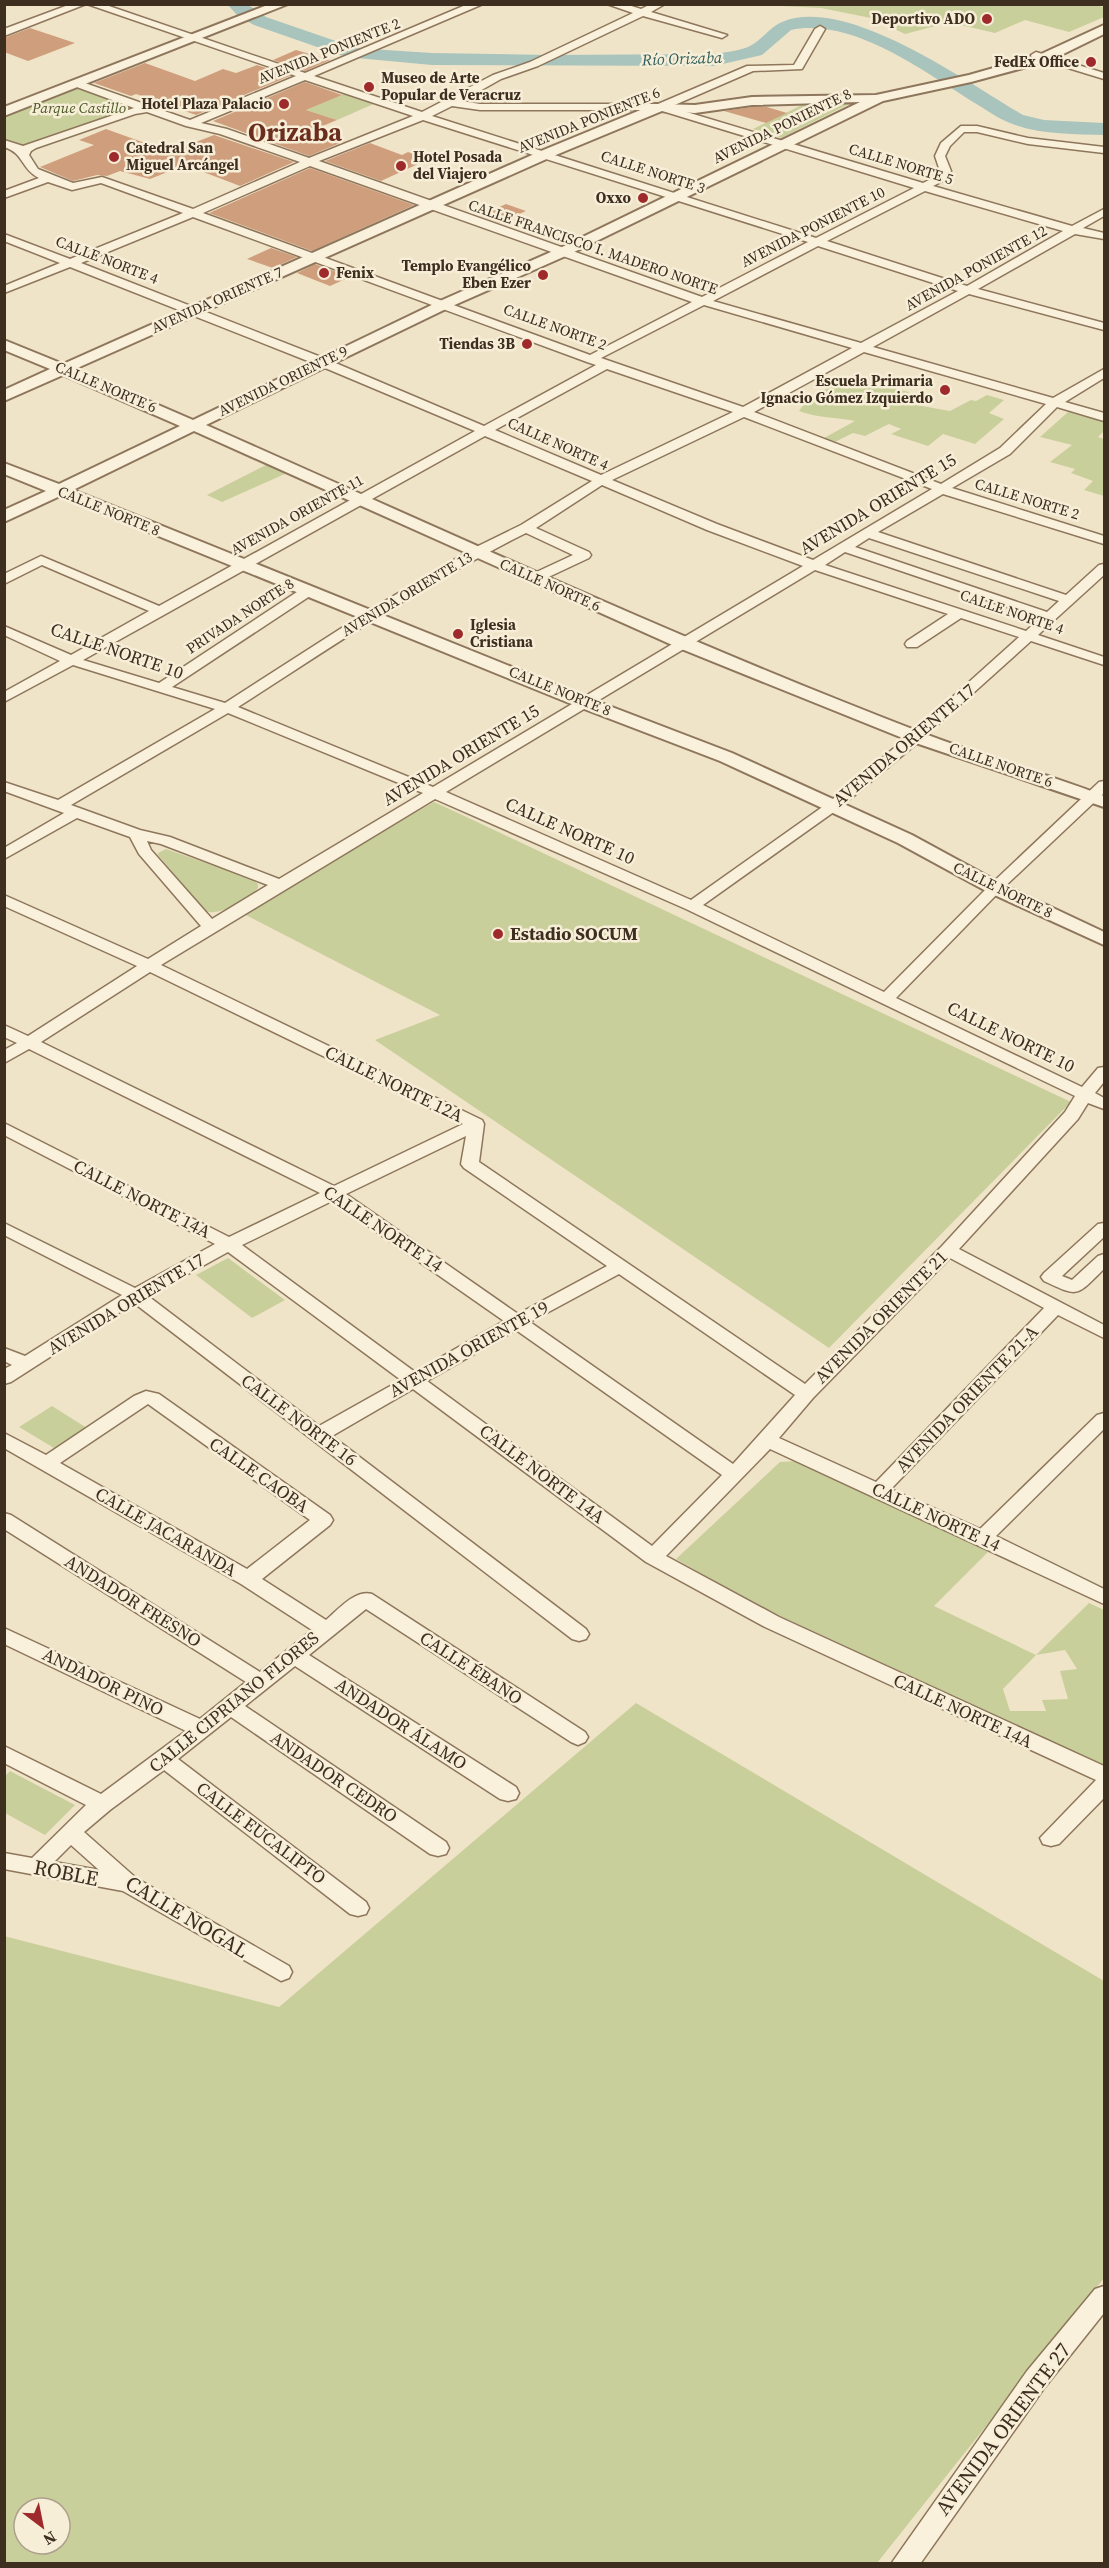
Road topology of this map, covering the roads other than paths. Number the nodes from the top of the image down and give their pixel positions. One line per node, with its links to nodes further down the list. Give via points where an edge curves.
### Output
1 (81, 4): 11 (street)
2 (92, 4): 13 (street, CALLE NORTE 3)
3 (478, 4): 16 (street, AVENIDA PONIENTE 2)
4 (612, 4): 7 (street)
5 (660, 4): 7 (street)
6 (277, 6): 13 (street)
7 (642, 13): 12 (street); 19 (street, via 566,50 497,77)
8 (1104, 22): 14 (street, AVENIDA PONIENTE 8)
9 (820, 29): 20 (street, AVENIDA PONIENTE 6, via 798,67 751,68)
10 (1104, 29): 14 (street, AVENIDA PONIENTE 8)
11 (4, 33)
12 (722, 35)
13 (195, 38): 16 (street, CALLE NORTE 3); 17 (street)
14 (1035, 58): 15 (street); 18 (street, AVENIDA PONIENTE 8, via 971,78)
15 (1104, 76)
16 (305, 77): 24 (street, CALLE NORTE 3); 25 (street, AVENIDA PONIENTE 2)
17 (78, 84): 21 (street, CALLE FRANCISCO I. MADERO NORTE); 22 (street)
18 (879, 98): 23 (street, via 752,101); 27 (street, AVENIDA PONIENTE 8)
19 (451, 104): 20 (street); 24 (street)
20 (660, 107): 23 (street); 30 (street, AVENIDA PONIENTE 6)
21 (148, 109): 25 (street, CALLE FRANCISCO I. MADERO NORTE); 29 (street, via 32,146)
22 (4, 112)
23 (692, 112): 27 (street, CALLE NORTE 5)
24 (423, 116): 30 (street, CALLE NORTE 3); 31 (street)
25 (190, 123): 31 (street, CALLE FRANCISCO I. MADERO NORTE, via 223,131)
26 (4, 143): 29 (street, CALLE NORTE 2)
27 (784, 144): 33 (street, CALLE NORTE 5); 35 (street, AVENIDA PONIENTE 8)
28 (1104, 150): 33 (street, AVENIDA PONIENTE 10, via 961,129 941,151 945,175)
29 (24, 154): 32 (street, CALLE NORTE 2, via 34,171)
30 (546, 154): 35 (street, CALLE NORTE 3); 36 (street, AVENIDA PONIENTE 6)
31 (307, 163): 36 (street, CALLE FRANCISCO I. MADERO NORTE); 38 (street)
32 (48, 178): 34 (street); 38 (street, CALLE NORTE 2, via 72,187 102,180)
33 (924, 187): 39 (street, CALLE NORTE 5); 42 (street, AVENIDA PONIENTE 10)
34 (4, 195)
35 (676, 195): 42 (street, CALLE NORTE 3); 43 (street, AVENIDA PONIENTE 8)
36 (431, 207): 43 (street, CALLE FRANCISCO I. MADERO NORTE); 44 (street, AVENIDA ORIENTE 7)
37 (1104, 212): 39 (street, AVENIDA PONIENTE 12)
38 (194, 213): 44 (street, CALLE NORTE 2); 45 (street)
39 (1074, 230): 40 (street, CALLE NORTE 5); 47 (street, AVENIDA PONIENTE 12)
40 (1104, 236)
41 (4, 237): 45 (street, CALLE NORTE 4)
42 (818, 242): 47 (street, CALLE NORTE 3); 48 (street, AVENIDA PONIENTE 10)
43 (565, 251): 48 (street, CALLE FRANCISCO I. MADERO NORTE); 49 (street, AVENIDA ORIENTE 9)
44 (316, 256): 49 (street, CALLE NORTE 2); 50 (street, AVENIDA ORIENTE 7)
45 (70, 264): 46 (street); 50 (street, CALLE NORTE 4)
46 (4, 290)
47 (968, 290): 51 (street, CALLE NORTE 3); 53 (street, AVENIDA PONIENTE 12)
48 (701, 301): 53 (street, CALLE FRANCISCO I. MADERO NORTE); 54 (street)
49 (445, 304): 54 (street, CALLE NORTE 2); 55 (street, AVENIDA ORIENTE 9)
50 (193, 310): 55 (street, CALLE NORTE 4); 57 (street, AVENIDA ORIENTE 7)
51 (1104, 327)
52 (4, 344): 57 (street, CALLE NORTE 6)
53 (861, 349): 60 (street, CALLE FRANCISCO I. MADERO NORTE); 61 (street, AVENIDA ORIENTE 13)
54 (591, 358): 56 (street, CALLE NORTE 2)
55 (322, 362): 63 (street, AVENIDA ORIENTE 9); 64 (street, CALLE NORTE 4)
56 (608, 364): 61 (street, CALLE NORTE 2); 64 (street, AVENIDA ORIENTE 11)
57 (64, 369): 59 (street, AVENIDA ORIENTE 7); 63 (street, CALLE NORTE 6)
58 (1104, 373): 60 (street, AVENIDA ORIENTE 15)
59 (4, 396)
60 (1054, 403): 62 (street, CALLE FRANCISCO I. MADERO NORTE); 67 (street, AVENIDA ORIENTE 15, via 1005,451)
61 (744, 412): 66 (street, AVENIDA ORIENTE 13); 67 (street, CALLE NORTE 2)
62 (1104, 417)
63 (192, 425): 68 (street, AVENIDA ORIENTE 9); 69 (street, CALLE NORTE 6)
64 (485, 430): 66 (street, CALLE NORTE 4); 69 (street, AVENIDA ORIENTE 11)
65 (4, 468): 68 (street, CALLE NORTE 8)
66 (600, 481): 71 (street, AVENIDA ORIENTE 13); 76 (street, CALLE NORTE 4)
67 (942, 489): 72 (street, AVENIDA ORIENTE 15); 73 (street, CALLE NORTE 2)
68 (57, 490): 70 (street, AVENIDA ORIENTE 9); 77 (street, CALLE NORTE 8)
69 (358, 500): 75 (street, CALLE NORTE 6); 77 (street, AVENIDA ORIENTE 11)
70 (4, 517)
71 (526, 528): 75 (street, AVENIDA ORIENTE 13); 79 (street, via 584,555)
72 (867, 533): 74 (street, AVENIDA ORIENTE 15); 82 (street)
73 (1104, 540)
74 (843, 547): 76 (street, AVENIDA ORIENTE 15); 86 (street)
75 (477, 552): 79 (street, CALLE NORTE 6); 85 (street, AVENIDA ORIENTE 13)
76 (813, 564): 84 (street, CALLE NORTE 4); 89 (street, AVENIDA ORIENTE 15)
77 (242, 565): 81 (street, CALLE NORTE 8); 83 (street, AVENIDA ORIENTE 11)
78 (1104, 568): 82 (street, AVENIDA ORIENTE 17)
79 (535, 578): 89 (street, CALLE NORTE 6)
80 (4, 580): 83 (street, via 41,560)
81 (308, 591): 85 (street, CALLE NORTE 8); 93 (street, PRIVADA NORTE 8)
82 (1069, 600): 86 (street, AVENIDA ORIENTE 17)
83 (159, 611): 91 (street, AVENIDA ORIENTE 11)
84 (961, 612): 88 (street, CALLE NORTE 4); 90 (street)
85 (370, 616): 95 (street, CALLE NORTE 8); 96 (street, AVENIDA ORIENTE 13)
86 (1050, 617): 88 (street, AVENIDA ORIENTE 17)
87 (4, 630): 91 (street, CALLE NORTE 10)
88 (1032, 635): 92 (street, CALLE NORTE 4); 97 (street, AVENIDA ORIENTE 17)
89 (685, 644): 95 (street, AVENIDA ORIENTE 15); 97 (street, CALLE NORTE 6)
90 (912, 644)
91 (70, 660): 93 (street, CALLE NORTE 10); 94 (street, AVENIDA ORIENTE 11)
92 (1104, 661)
93 (160, 688): 96 (street, CALLE NORTE 10)
94 (4, 698)
95 (585, 702): 99 (street, AVENIDA ORIENTE 15); 102 (street, CALLE NORTE 8, via 726,757)
96 (227, 708): 99 (street, CALLE NORTE 10); 101 (street, AVENIDA ORIENTE 13)
97 (916, 736): 100 (street, CALLE NORTE 6); 102 (street, AVENIDA ORIENTE 17)
98 (4, 786): 101 (street)
99 (435, 794): 108 (street, AVENIDA ORIENTE 15); 111 (street, CALLE NORTE 10)
100 (1100, 795): 109 (street)
101 (59, 806): 103 (street)
102 (833, 806): 109 (street, CALLE NORTE 8, via 905,839); 111 (street, AVENIDA ORIENTE 17)
103 (74, 813): 104 (street); 107 (street)
104 (136, 834): 105 (street); 106 (street)
105 (165, 840): 106 (street); 108 (street)
106 (144, 851): 112 (street)
107 (4, 855)
108 (281, 885): 112 (street, AVENIDA ORIENTE 15)
109 (995, 888): 113 (street, CALLE NORTE 8); 115 (street)
110 (4, 900): 114 (street, CALLE NORTE 12A)
111 (692, 906): 115 (street, CALLE NORTE 10)
112 (210, 927): 114 (street, AVENIDA ORIENTE 15)
113 (1104, 939)
114 (148, 965): 117 (street, AVENIDA ORIENTE 15); 122 (street, CALLE NORTE 12A)
115 (887, 998): 120 (street, CALLE NORTE 10)
116 (4, 1030): 117 (street, CALLE NORTE 14)
117 (29, 1041): 118 (street, AVENIDA ORIENTE 15); 124 (street, CALLE NORTE 14)
118 (4, 1058)
119 (1104, 1072): 120 (street, AVENIDA ORIENTE 21)
120 (1085, 1094): 121 (street, CALLE NORTE 10); 128 (street, AVENIDA ORIENTE 21, via 1072,1115)
121 (1104, 1104)
122 (476, 1124): 124 (street, AVENIDA ORIENTE 17); 130 (street, CALLE NORTE 12A, via 470,1164)
123 (4, 1128): 127 (street, CALLE NORTE 14A)
124 (333, 1193): 127 (street, AVENIDA ORIENTE 17); 133 (street, CALLE NORTE 14)
125 (4, 1228): 131 (street, CALLE NORTE 16)
126 (1104, 1228): 129 (street, via 1050,1277 1074,1288)
127 (229, 1244): 131 (street, AVENIDA ORIENTE 17); 138 (street, CALLE NORTE 14A)
128 (948, 1250): 132 (street); 139 (street, AVENIDA ORIENTE 21)
129 (1104, 1260)
130 (620, 1266): 133 (street, AVENIDA ORIENTE 19); 139 (street, CALLE NORTE 12A)
131 (135, 1295): 136 (street, AVENIDA ORIENTE 17); 141 (street, CALLE NORTE 16)
132 (1054, 1307): 134 (street); 146 (street, AVENIDA ORIENTE 21-A)
133 (518, 1320): 138 (street, AVENIDA ORIENTE 19); 145 (street, CALLE NORTE 14)
134 (1104, 1332)
135 (4, 1354): 136 (street)
136 (26, 1364): 137 (street, AVENIDA ORIENTE 17)
137 (4, 1378)
138 (415, 1379): 141 (street, AVENIDA ORIENTE 19); 149 (street, CALLE NORTE 14A)
139 (806, 1394): 143 (street, AVENIDA ORIENTE 21)
140 (1104, 1419): 148 (street)
141 (318, 1435): 154 (street, CALLE NORTE 16)
142 (4, 1439): 144 (street, CALLE JACARANDA)
143 (767, 1440): 145 (street, AVENIDA ORIENTE 21); 146 (street, CALLE NORTE 14)
144 (45, 1464): 150 (street, CALLE JACARANDA); 150 (street, CALLE CAOBA, via 146,1397 152,1398 323,1520)
145 (734, 1474): 149 (street, AVENIDA ORIENTE 21)
146 (879, 1490): 148 (street, CALLE NORTE 14)
147 (4, 1520): 157 (street, ANDADOR FRESNO)
148 (983, 1538): 151 (street, CALLE NORTE 14)
149 (653, 1557): 163 (street, CALLE NORTE 14A, via 772,1622)
150 (248, 1579): 153 (street, CALLE JACARANDA)
151 (1104, 1596)
152 (365, 1599): 153 (street, CALLE CIPRIANO FLORES); 160 (street, CALLE ÉBANO)
153 (325, 1629): 156 (street, CALLE CIPRIANO FLORES)
154 (579, 1634)
155 (4, 1635): 159 (street, ANDADOR PINO)
156 (294, 1655): 157 (street, CALLE CIPRIANO FLORES); 165 (street, ANDADOR ÁLAMO)
157 (261, 1682): 158 (street, CALLE CIPRIANO FLORES)
158 (230, 1706): 159 (street, CALLE CIPRIANO FLORES); 169 (street, ANDADOR CEDRO)
159 (201, 1729): 162 (street, CALLE CIPRIANO FLORES)
160 (578, 1737)
161 (4, 1754): 166 (street)
162 (164, 1759): 166 (street, CALLE CIPRIANO FLORES); 173 (street, CALLE EUCALIPTO)
163 (1104, 1775)
164 (1104, 1785): 168 (street)
165 (508, 1792)
166 (102, 1804): 167 (street, CALLE CIPRIANO FLORES)
167 (70, 1832): 171 (street, CALLE CIPRIANO FLORES); 172 (street, CALLE NOGAL)
168 (1051, 1838)
169 (438, 1848)
170 (4, 1861): 171 (street, ROBLE)
171 (36, 1867): 172 (street, ROBLE)
172 (128, 1884): 174 (street, CALLE NOGAL)
173 (358, 1908)
174 (281, 1972)
175 (1104, 2296): 176 (street, AVENIDA ORIENTE 27, via 1036,2379)
176 (904, 2564)

